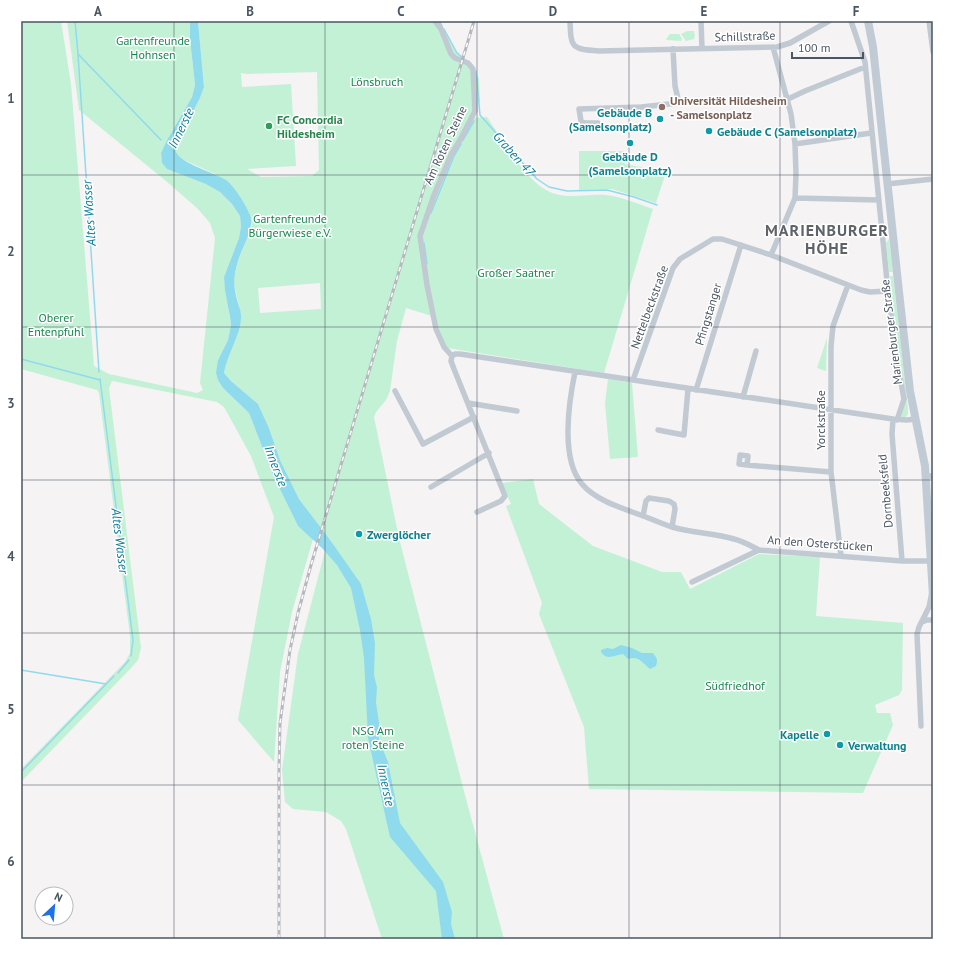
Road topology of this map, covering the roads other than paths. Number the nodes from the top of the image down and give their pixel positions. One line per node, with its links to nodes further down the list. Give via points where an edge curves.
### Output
1 (435, 21): 28 (street, Am Roten Steine, via 451,54 468,63 473,69 475,103 475,111 451,155 434,194 420,236 436,330 444,347)
2 (570, 21): 9 (street, Schillstraße, via 571,39 574,46 581,50)
3 (701, 21): 10 (street)
4 (829, 21): 8 (street, Schillstraße, via 790,43)
5 (851, 21): 12 (street, Marienburger Straße)
6 (868, 21): 18 (main road, Marienburger Straße)
7 (929, 21): 11 (street)
8 (773, 47): 10 (street, Schillstraße); 13 (street)
9 (673, 48): 10 (street, Schillstraße); 14 (street, via 675,86 679,103 579,109 581,121)
10 (702, 48)
11 (933, 52)
12 (865, 67): 13 (street); 15 (street, Marienburger Straße)
13 (788, 99): 16 (street)
14 (598, 123)
15 (871, 133): 16 (street); 20 (street, Marienburger Straße)
16 (795, 144): 19 (street)
17 (933, 179): 18 (street)
18 (887, 184): 21 (main road, Marienburger Straße)
19 (795, 198): 20 (street); 24 (street)
20 (879, 200): 22 (street, Marienburger Straße)
21 (892, 232): 22 (street); 39 (main road, Marienburger Straße)
22 (883, 243): 26 (street, Marienburger Straße)
23 (741, 245): 24 (street); 30 (street, Nettelbeckstraße, via 718,238 680,259 673,268); 32 (street, Pfingstanger)
24 (771, 255): 25 (street)
25 (848, 285): 26 (street, via 870,292); 37 (street, Yorckstraße, via 833,326)
26 (888, 290): 40 (street, Marienburger Straße, via 904,399)
27 (756, 351): 34 (street)
28 (452, 356): 29 (street, via 460,354); 35 (street, Am Roten Steine, via 451,361)
29 (575, 372): 30 (street); 48 (street, via 568,420 568,443 575,474 596,496)
30 (634, 380): 31 (street)
31 (688, 389): 32 (street); 41 (street, via 684,435)
32 (696, 390): 34 (street)
33 (395, 391): 38 (street, via 423,444)
34 (743, 396): 37 (street)
35 (468, 403): 36 (street); 38 (street, Am Roten Steine)
36 (517, 411)
37 (832, 411): 40 (street); 44 (street, Yorckstraße)
38 (474, 417): 42 (street, Am Roten Steine)
39 (915, 418): 40 (street); 45 (main road, Marienburger Straße)
40 (895, 420): 52 (street, Dornbeeksfeld, via 892,434)
41 (658, 430)
42 (489, 453): 46 (street); 47 (street, Am Roten Steine, via 505,496 502,502)
43 (747, 465): 44 (street)
44 (831, 472): 51 (street, Yorckstraße)
45 (929, 476): 53 (main road, Marienburger Straße)
46 (431, 487)
47 (478, 512)
48 (643, 516): 49 (street); 49 (street, via 649,498 669,501 674,504 675,509)
49 (672, 527): 50 (street, via 736,539)
50 (759, 550): 51 (street, An den Osterstücken); 54 (street, An den Osterstücken)
51 (841, 556): 52 (street, An den Osterstücken)
52 (902, 561): 53 (street, An den Osterstücken)
53 (930, 561): 55 (main road, Marienburger Straße)
54 (692, 582)
55 (933, 590): 56 (main road, Marienburger Straße); 58 (street)
56 (933, 596)
57 (933, 620): 58 (street)
58 (922, 622): 59 (street, via 917,634)
59 (921, 726)

